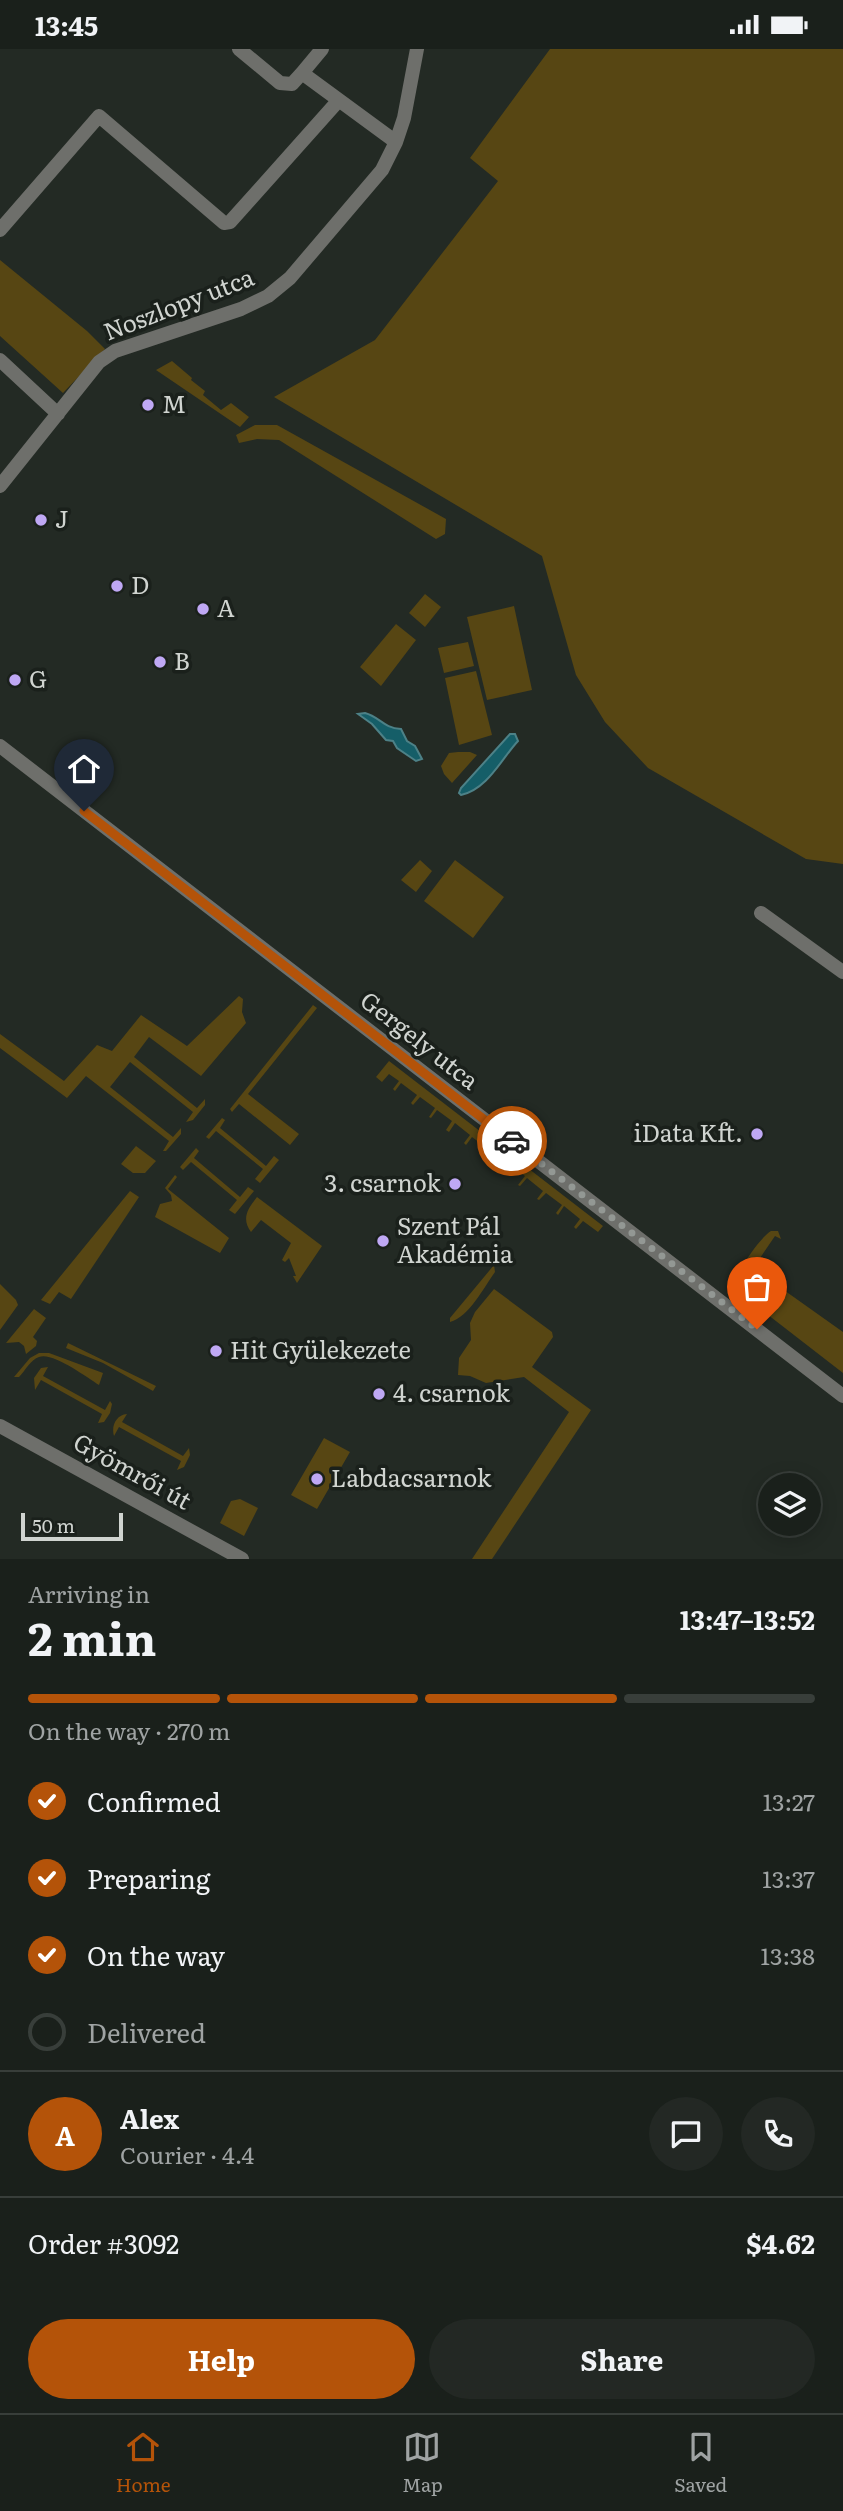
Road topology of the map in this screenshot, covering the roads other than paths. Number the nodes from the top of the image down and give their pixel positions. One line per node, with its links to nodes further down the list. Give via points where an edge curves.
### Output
1 (239, 49): 4 (street, via 280,83 292,84)
2 (321, 49): 4 (street)
3 (418, 50): 6 (street, Noszlopy utca)
4 (302, 73): 5 (street)
5 (339, 100): 6 (street); 7 (street, via 230,222 224,223 99,115)
6 (396, 142): 9 (street, Noszlopy utca, via 382,170 290,278 268,296 115,351 99,362)
7 (0, 230)
8 (0, 360): 9 (street)
9 (58, 414): 10 (street, Noszlopy utca)
10 (0, 486)
11 (0, 746): 14 (street, Gergely utca)
12 (761, 913): 13 (street)
13 (843, 972)
14 (843, 1396)
15 (0, 1426): 16 (street, Gyömrői út)
16 (242, 1559)

